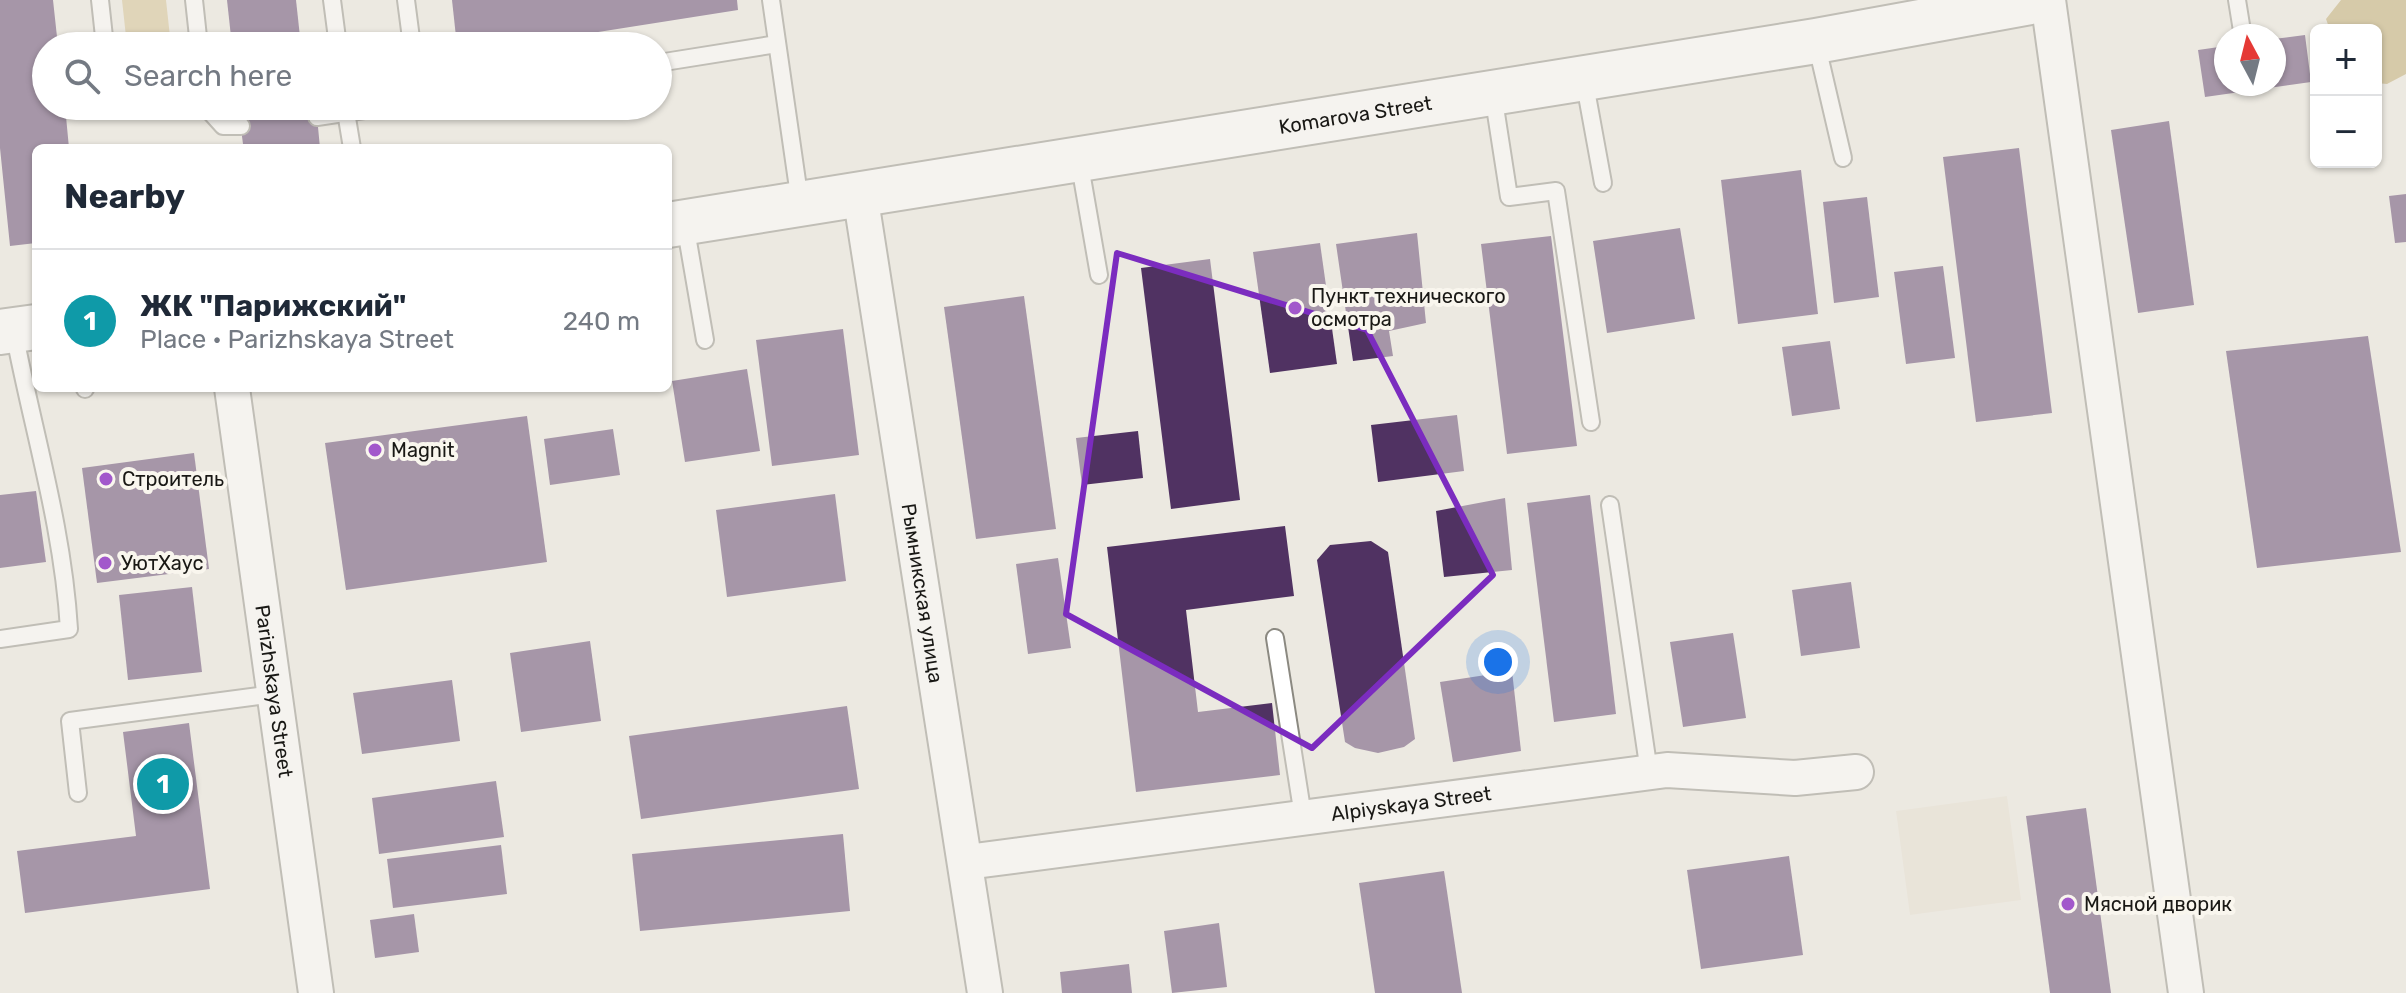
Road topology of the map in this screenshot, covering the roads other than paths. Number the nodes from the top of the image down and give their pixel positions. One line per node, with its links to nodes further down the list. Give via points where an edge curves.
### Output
1 (100, 0): 11 (lane)
2 (194, 0): 12 (lane)
3 (332, 0): 13 (lane)
4 (406, 0): 14 (lane)
5 (771, 0): 16 (lane)
6 (2041, 0): 9 (street, Komarova Street)
7 (2048, 0): 46 (street)
8 (2237, 0): 10 (lane)
9 (1955, 8): 15 (street, Komarova Street)
10 (2241, 24)
11 (103, 32)
12 (197, 32)
13 (336, 32)
14 (410, 32)
15 (1816, 41): 18 (street, Komarova Street); 24 (lane)
16 (777, 44): 17 (lane); 28 (lane)
17 (672, 61)
18 (1584, 78): 19 (street, Komarova Street); 26 (lane)
19 (1493, 93): 25 (street, Komarova Street); 34 (lane, via 1509,197 1556,191)
20 (218, 120): 22 (lane, via 223,126)
21 (348, 120): 23 (lane)
22 (241, 126)
23 (351, 144)
24 (1843, 158)
25 (1079, 159): 27 (street, Komarova Street); 30 (lane)
26 (1603, 183)
27 (860, 194): 28 (street, Komarova Street); 43 (street, Рымникская улица)
28 (800, 204): 29 (street, Komarova Street)
29 (676, 224): 32 (lane)
30 (1099, 275)
31 (17, 330): 37 (lane, via 54,507 69,629)
32 (705, 340)
33 (233, 392): 38 (street, Parizhskaya Street)
34 (1591, 422)
35 (1610, 505): 39 (lane)
36 (1275, 638): 42 (lane)
37 (0, 639)
38 (274, 694): 41 (lane, via 70,721); 44 (street, Parizhskaya Street)
39 (1649, 772): 40 (street, Alpiyskaya Street, via 1795,778); 42 (street, Alpiyskaya Street)
40 (1856, 772)
41 (78, 793)
42 (1303, 816): 43 (street, Alpiyskaya Street)
43 (967, 862): 45 (street, Рымникская улица)
44 (316, 993)
45 (985, 993)
46 (2186, 993)

